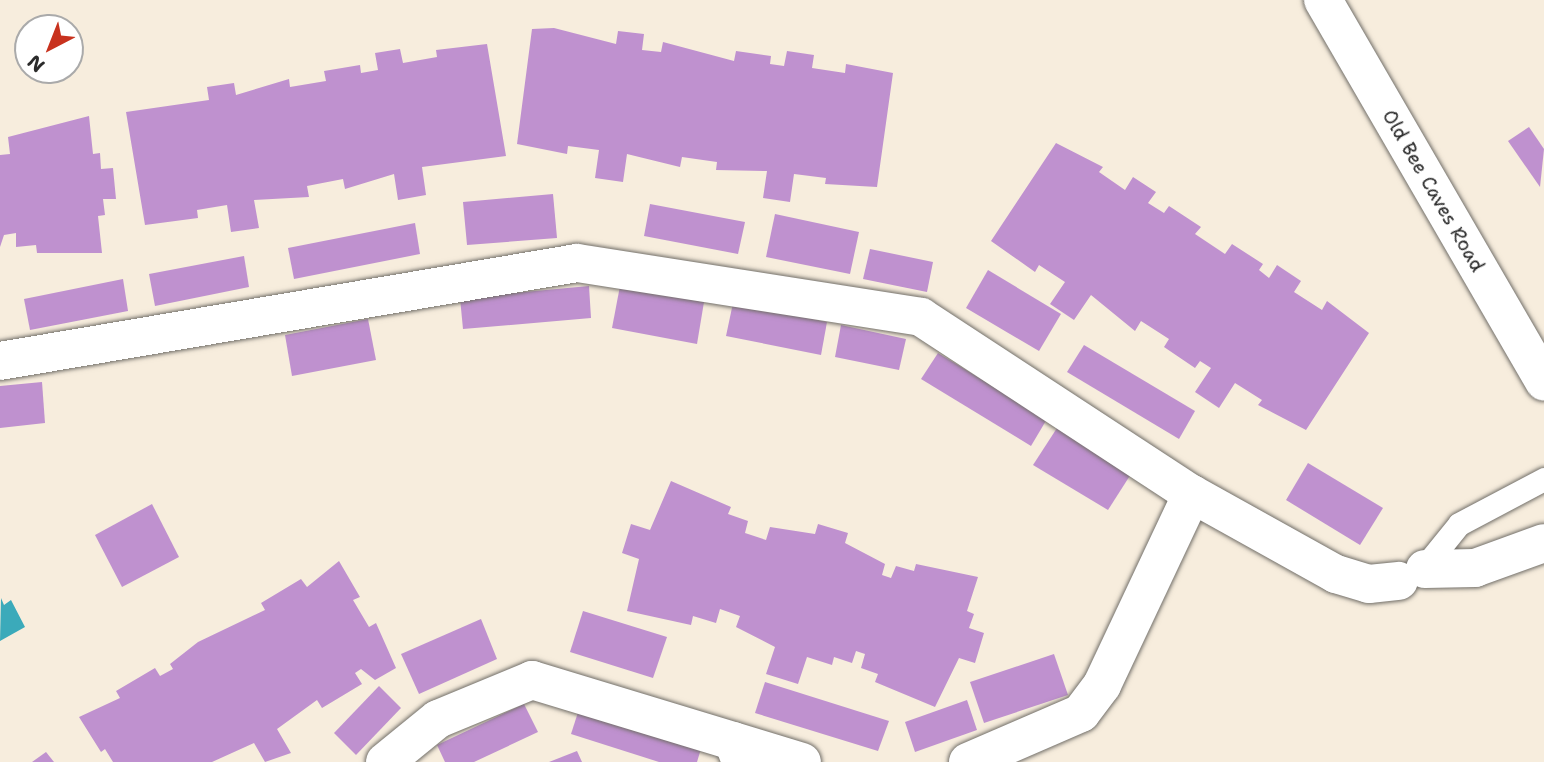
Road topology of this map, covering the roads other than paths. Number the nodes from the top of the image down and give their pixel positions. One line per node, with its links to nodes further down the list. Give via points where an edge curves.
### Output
1 (1323, 0): 3 (street, Old Bee Caves Road)
2 (0, 361): 5 (street, via 577,263 921,317)
3 (1544, 382)
4 (1544, 479): 7 (lane, via 1459,524)
5 (1192, 494): 7 (street, via 1336,574 1369,584); 11 (street, via 1102,685 1081,713)
6 (1544, 542): 7 (street, via 1475,568)
7 (1412, 575)
8 (737, 752): 9 (street, via 532,680 438,719); 10 (street)
9 (385, 762)
10 (802, 762)
11 (968, 762)

